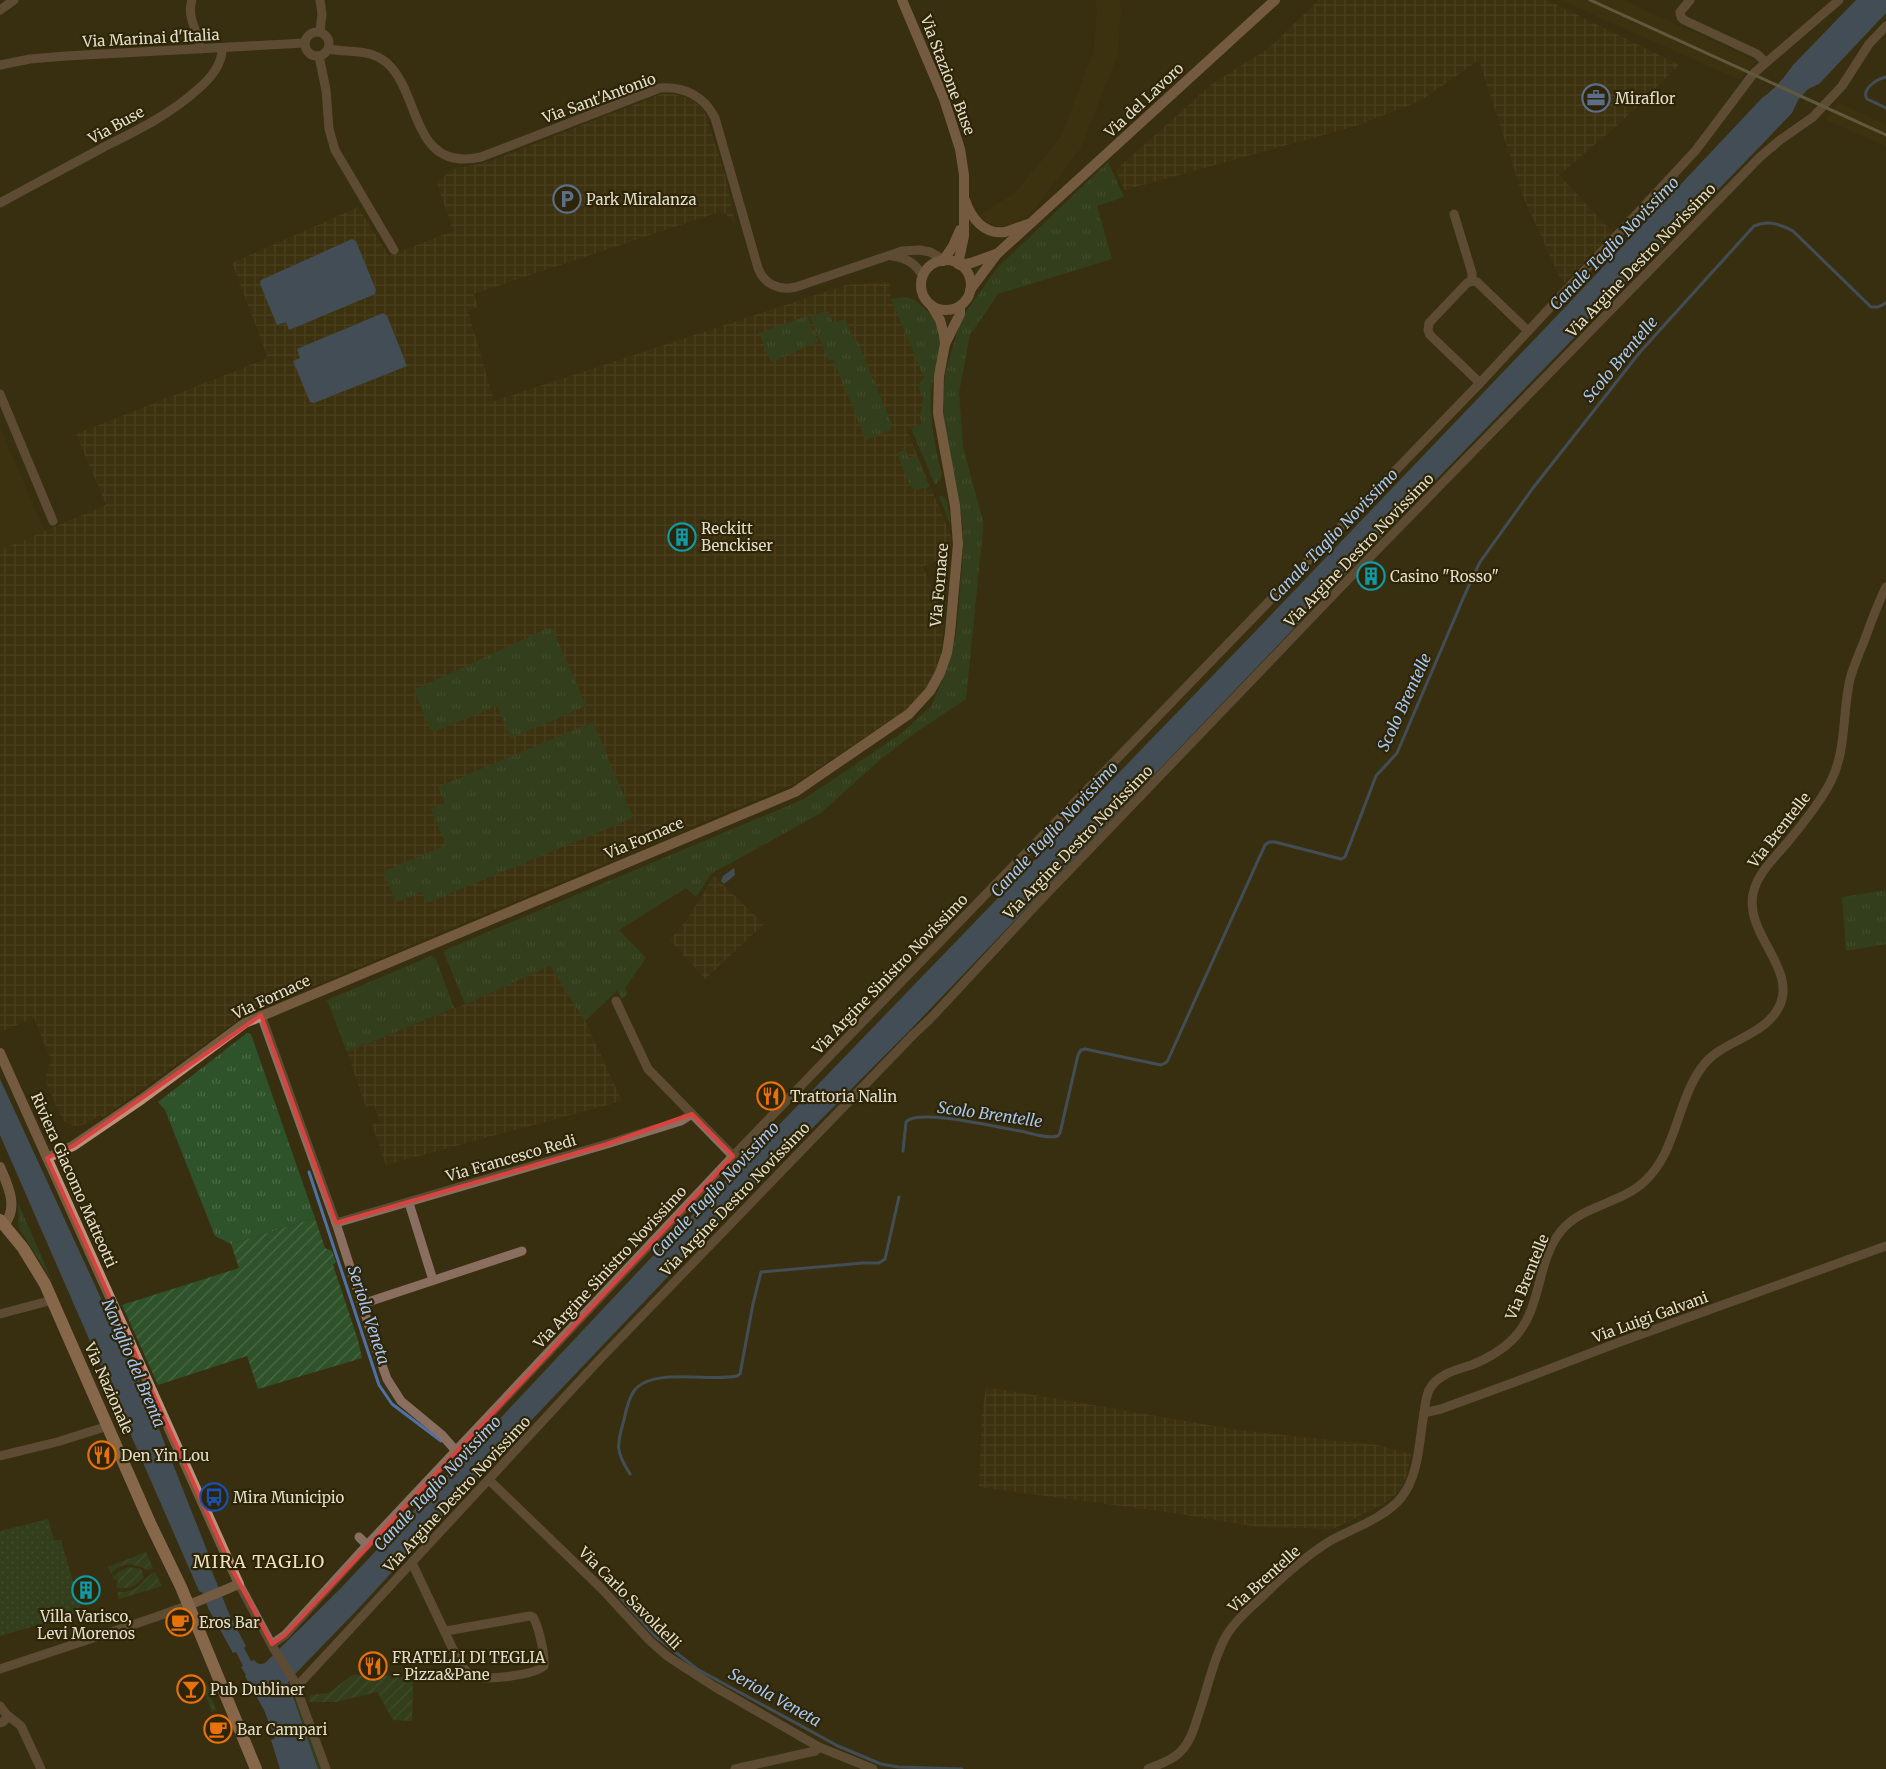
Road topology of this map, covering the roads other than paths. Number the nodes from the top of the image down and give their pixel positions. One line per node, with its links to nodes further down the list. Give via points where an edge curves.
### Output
1 (14, 0): 8 (street)
2 (192, 0): 13 (street, via 190,17)
3 (320, 0): 10 (street)
4 (902, 0): 18 (street, Via Stazione Buse, via 952,122 962,162)
5 (1275, 0): 22 (street, Via del Lavoro)
6 (1690, 0): 16 (street, via 1680,12 1684,20 1757,54)
7 (1839, 0): 16 (street, Via Argine Sinistro Novissimo)
8 (0, 10)
9 (1886, 26): 59 (street, Via Argine Destro Novissimo, via 1869,44 1842,86 1813,117 1760,157 1517,406 1036,905 932,1018 601,1358)
10 (320, 32): 11 (street, via 308,35); 14 (street, via 328,38)
11 (304, 43): 12 (street, Via Marinai d'Italia); 15 (street, via 310,54)
12 (222, 48): 13 (street, Via Marinai d'Italia); 19 (street, Via Buse, via 222,57 215,70 177,105)
13 (200, 49): 17 (street, Via Marinai d'Italia, via 66,56)
14 (328, 49): 15 (street); 25 (street, Via Sant'Antonio, via 364,52 387,63 399,79 426,138 442,152 461,159 482,157 660,88 686,90 703,101 715,118 758,268 770,283 780,288 792,288)
15 (319, 56): 23 (street, via 335,150)
16 (1765, 62): 33 (street, Via Argine Sinistro Novissimo, via 1696,150)
17 (0, 65)
18 (964, 199): 21 (street, Via Stazione Buse); 22 (street, Via del Lavoro, via 973,217 991,231 1007,232)
19 (0, 203)
20 (1454, 214): 29 (street)
21 (963, 222): 26 (street, Via Stazione Buse, via 954,246); 27 (street, Via Stazione Buse)
22 (1034, 222): 24 (street, Via del Lavoro)
23 (394, 250)
24 (997, 254): 27 (street, Via del Lavoro); 30 (street, Via del Lavoro)
25 (889, 256): 26 (street, Via Sant'Antonio, via 920,250); 28 (street, via 908,259)
26 (942, 261): 27 (street); 28 (street, via 932,265)
27 (959, 265): 30 (street, via 969,276)
28 (922, 276): 31 (street, via 922,292)
29 (1472, 281): 33 (street, via 1477,282); 35 (street, via 1429,323 1428,330)
30 (970, 290): 32 (street)
31 (931, 305): 32 (street, via 945,310); 34 (street, Via Fornace, via 940,320)
32 (960, 306): 34 (street, Via Fornace, via 960,314)
33 (1528, 331): 35 (street, Via Argine Sinistro Novissimo)
34 (945, 344): 40 (street, Via Fornace, via 939,376 938,413 958,524 950,632 940,672 927,695 909,714 794,792)
35 (1480, 382): 43 (street, Via Argine Sinistro Novissimo)
36 (0, 394): 37 (street)
37 (53, 521)
38 (1886, 587): 55 (street, Via Brentelle, via 1850,679 1840,756 1832,780 1815,807 1764,870 1753,891 1755,922 1782,979 1783,995 1777,1010 1758,1029 1705,1063 1696,1075 1666,1150 1654,1171 1633,1190 1580,1214 1565,1226 1550,1250 1531,1313 1521,1330 1492,1355 1437,1380 1427,1394)
39 (616, 1001): 42 (street, via 648,1069)
40 (261, 1015): 44 (street, Via Fornace, via 245,1023 73,1146); 47 (street)
41 (0, 1053): 44 (street, Riviera Giacomo Matteotti)
42 (692, 1114): 43 (street); 46 (street, Via Francesco Redi, via 681,1121 608,1144)
43 (733, 1156): 57 (street, Via Argine Sinistro Novissimo)
44 (47, 1158): 63 (street, Riviera Giacomo Matteotti)
45 (0, 1167): 48 (street, via 12,1205 9,1219)
46 (409, 1203): 47 (street, Via Francesco Redi); 51 (street)
47 (336, 1223): 53 (street)
48 (1, 1225): 52 (main road, Via Nazionale, via 33,1263)
49 (1886, 1246): 55 (street, Via Luigi Galvani, via 1506,1386)
50 (522, 1251): 51 (street)
51 (433, 1280): 53 (street)
52 (53, 1300): 54 (street); 56 (main road, Via Nazionale)
53 (362, 1304): 57 (street, via 396,1395)
54 (0, 1314)
55 (1424, 1412): 78 (street, Via Brentelle, via 1418,1457 1401,1498 1381,1514 1319,1548 1234,1625 1221,1646 1190,1740 1175,1756)
56 (108, 1426): 58 (street); 64 (main road, Via Nazionale)
57 (456, 1451): 61 (street, Via Argine Sinistro Novissimo)
58 (0, 1456)
59 (489, 1480): 62 (street, Via Argine Destro Novissimo); 72 (street, Via Carlo Savoldelli, via 601,1588 657,1648 696,1676)
60 (359, 1537): 61 (street)
61 (367, 1545): 66 (street, Via Argine Sinistro Novissimo)
62 (412, 1563): 65 (street); 68 (street, Via Argine Destro Novissimo, via 302,1682)
63 (239, 1584): 64 (street); 66 (street)
64 (189, 1605): 67 (street); 74 (main road, Via Nazionale)
65 (446, 1631): 65 (street, via 533,1617 544,1666 536,1671 497,1678 475,1677 460,1662)
66 (274, 1648): 68 (street)
67 (0, 1669)
68 (295, 1682): 75 (street)
69 (0, 1706): 70 (street)
70 (8, 1716): 71 (street); 73 (street, via 21,1726)
71 (0, 1723)
72 (819, 1747): 76 (street, via 815,1751); 77 (street, Via Carlo Savoldelli)
73 (41, 1769)
74 (256, 1769)
75 (326, 1769)
76 (735, 1769)
77 (873, 1769)
78 (1148, 1769)

